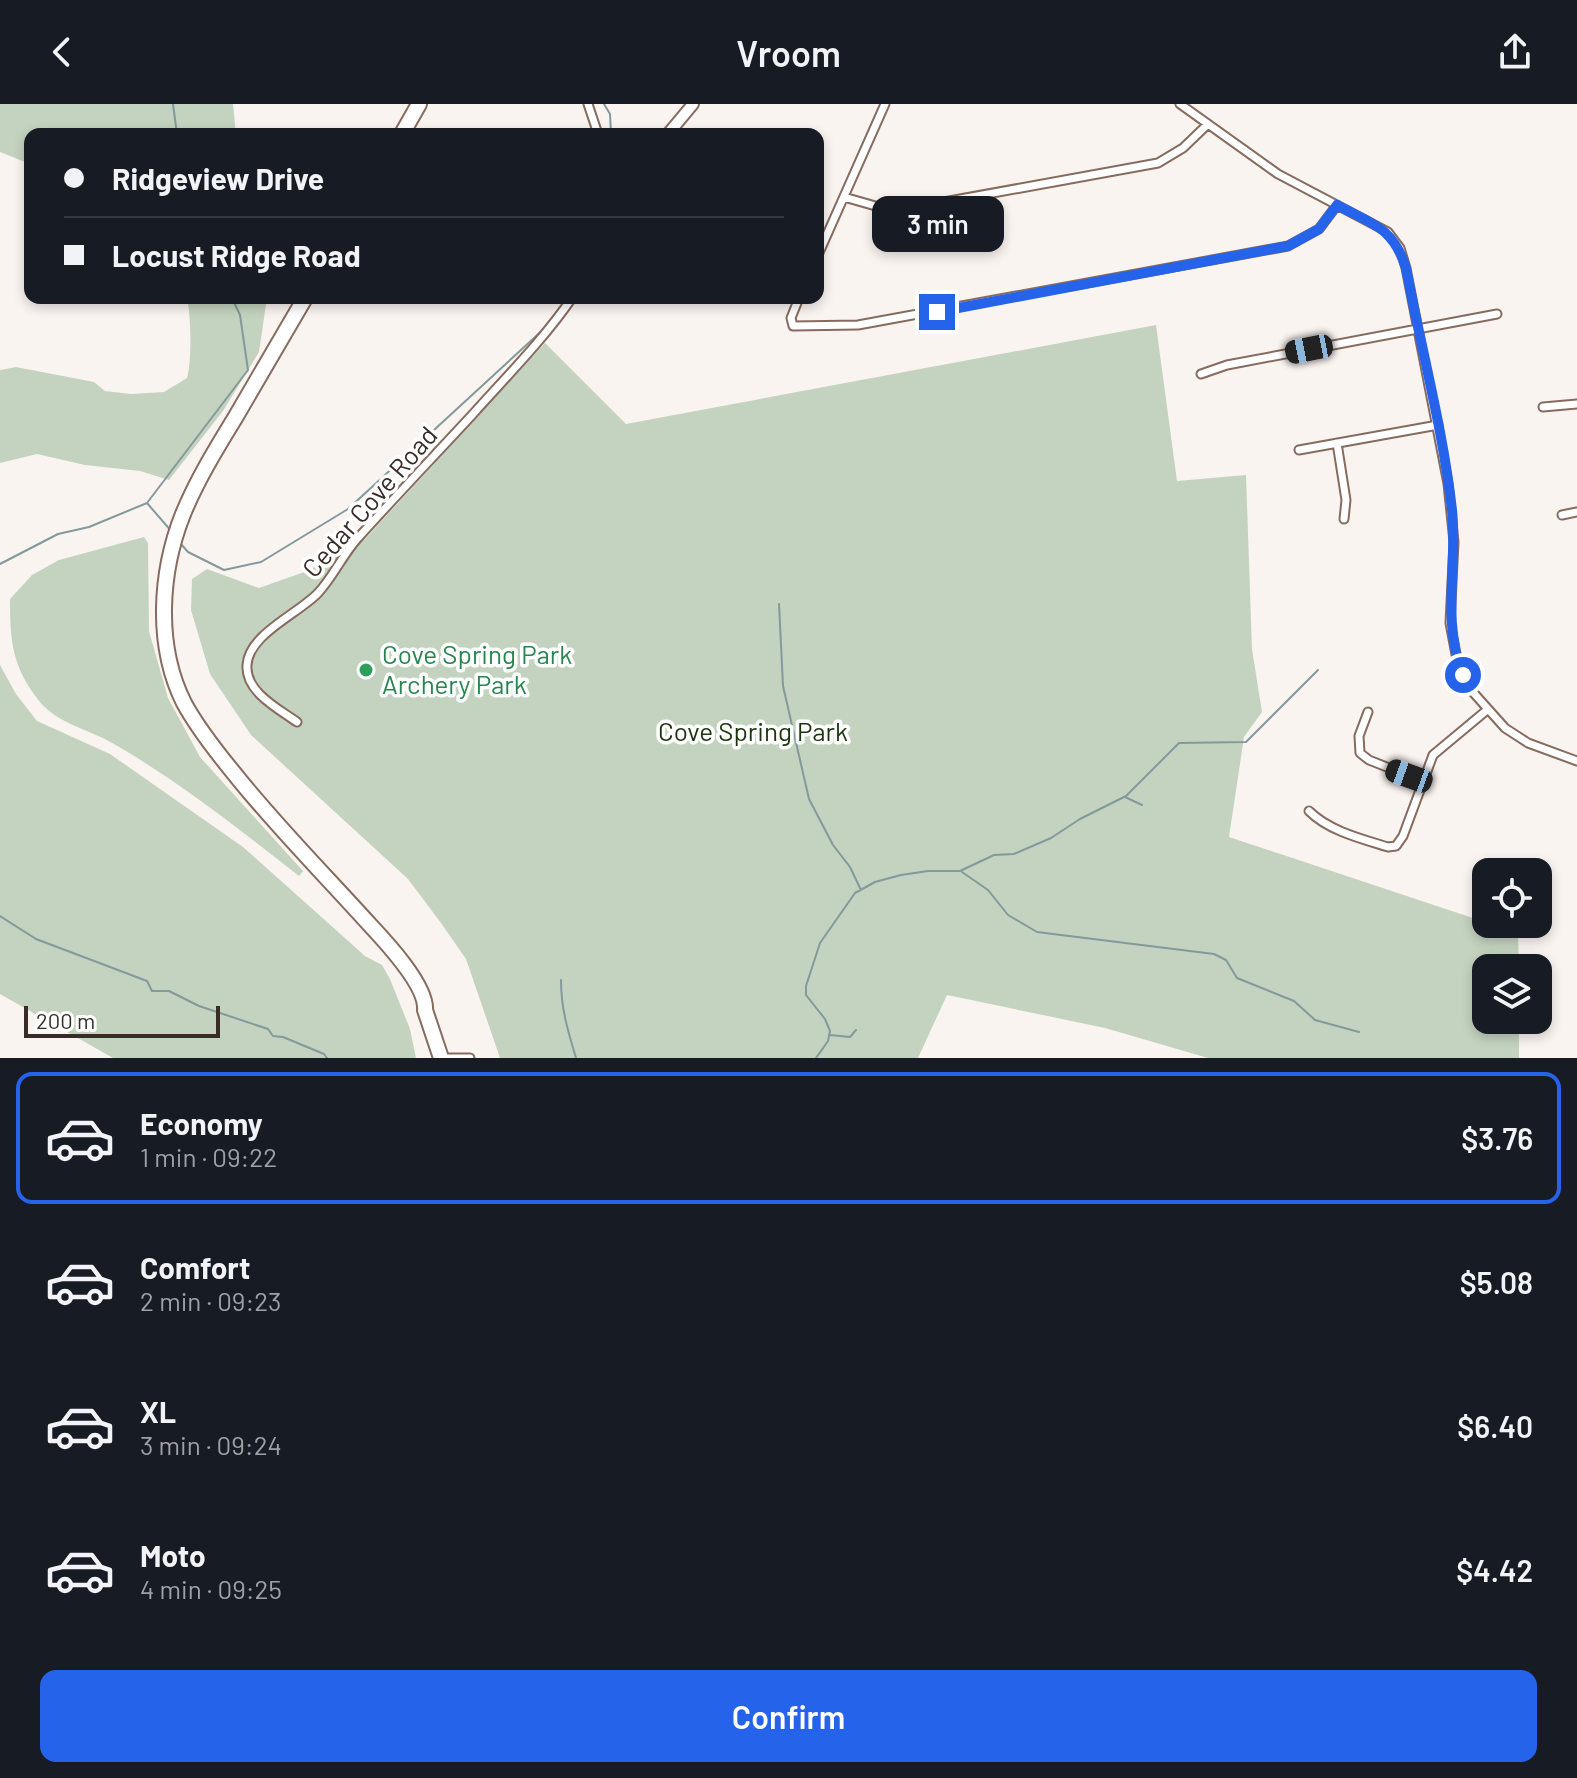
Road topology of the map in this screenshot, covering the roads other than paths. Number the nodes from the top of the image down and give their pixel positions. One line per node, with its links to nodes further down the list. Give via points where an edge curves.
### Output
1 (419, 104): 7 (highway)
2 (588, 104): 8 (street)
3 (693, 104): 9 (street)
4 (885, 104): 10 (street)
5 (1180, 104): 6 (street)
6 (1208, 124): 10 (street, via 1158,163 905,209); 11 (street, via 1278,174)
7 (408, 128)
8 (596, 128)
9 (673, 128)
10 (844, 197): 12 (street)
11 (1337, 205): 15 (street, via 1319,229 1288,246 937,312 858,325 793,326); 17 (street, via 1388,232 1400,248)
12 (824, 242)
13 (302, 304): 33 (highway, via 183,513 166,579 168,646 184,702 210,743 283,832 386,942)
14 (567, 304): 29 (street, Cedar Cove Road, via 356,540 327,584 266,632 251,653 251,684)
15 (797, 304)
16 (1497, 314): 17 (street)
17 (1418, 329): 18 (street); 21 (street)
18 (1201, 374)
19 (1577, 404): 20 (street)
20 (1543, 407)
21 (1438, 425): 22 (street); 27 (street, via 1453,529 1452,642 1463,675)
22 (1337, 443): 23 (street); 26 (street)
23 (1299, 450)
24 (1577, 512): 25 (street)
25 (1562, 515)
26 (1344, 519)
27 (1487, 710): 30 (street, via 1528,743); 31 (street, via 1436,751)
28 (1368, 712): 31 (street, via 1359,736 1360,753)
29 (297, 722)
30 (1577, 761)
31 (1422, 781): 32 (street, via 1394,847 1329,826)
32 (1309, 811)
33 (426, 1004): 34 (highway); 35 (highway)
34 (441, 1058)
35 (449, 1058): 36 (street)
36 (470, 1058)

